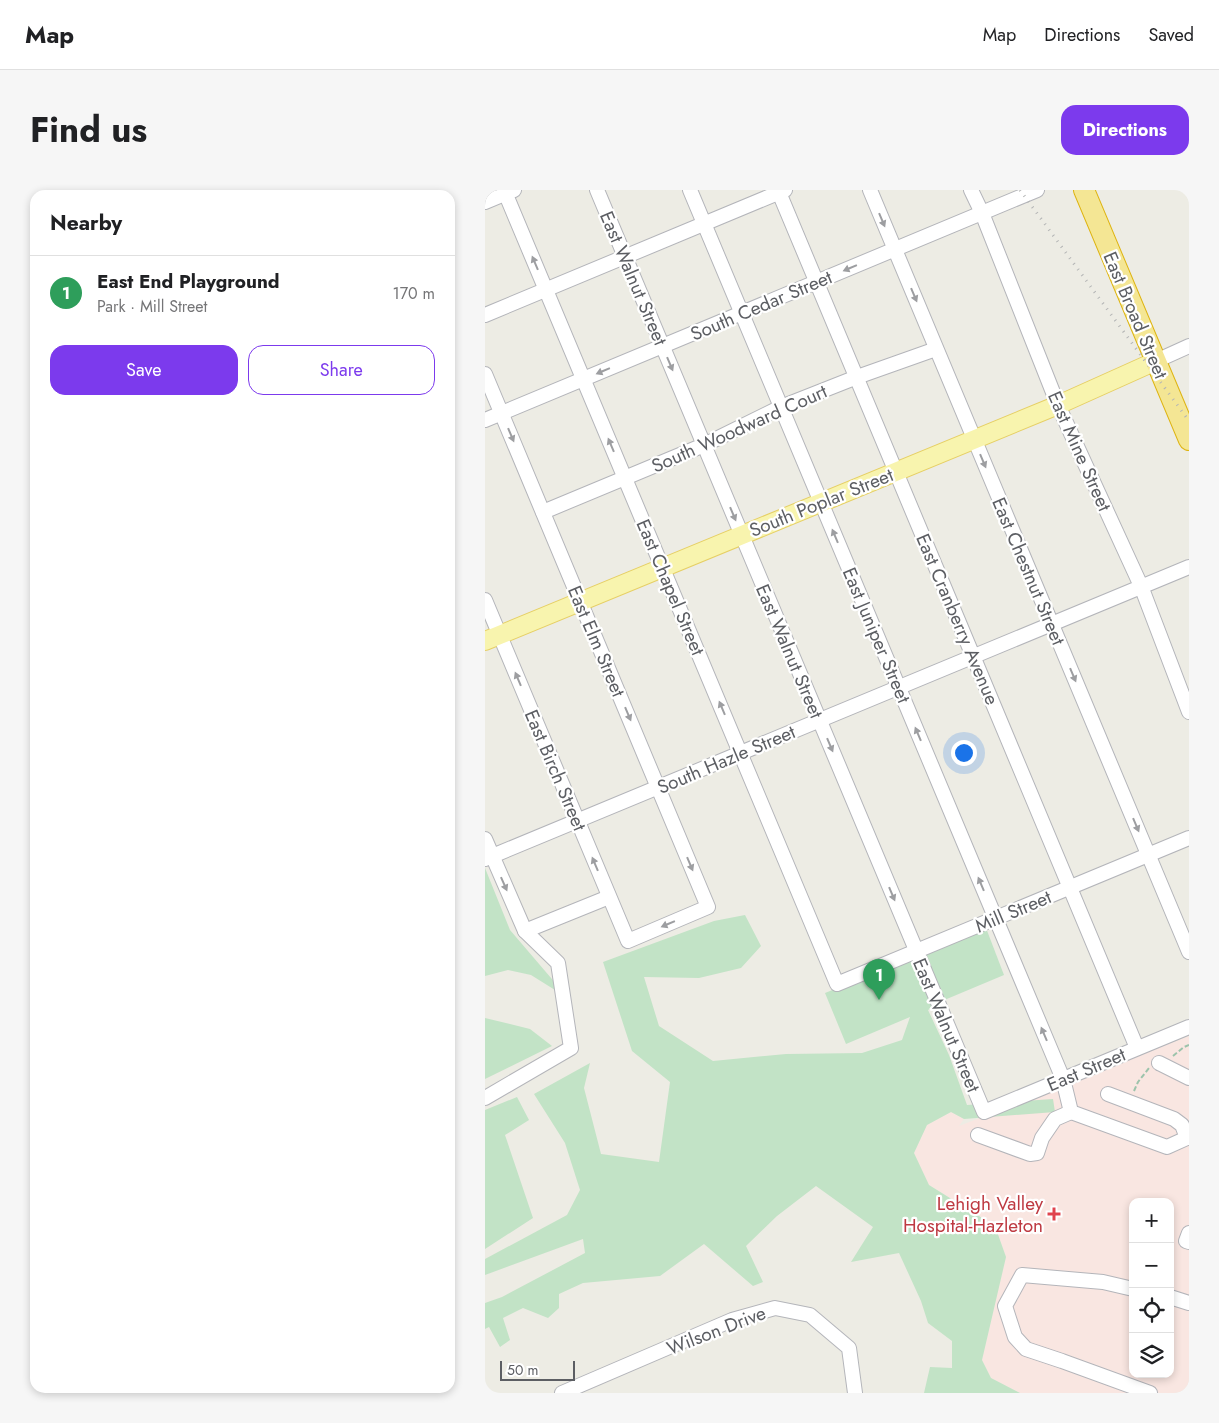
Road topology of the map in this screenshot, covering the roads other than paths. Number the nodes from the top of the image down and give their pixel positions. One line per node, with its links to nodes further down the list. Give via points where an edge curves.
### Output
1 (597, 190): 13 (street, East Walnut Street)
2 (690, 190): 11 (street, East Juniper Street)
3 (870, 190): 12 (street, East Chestnut Street, one-way to 12)
4 (971, 190): 10 (street, East Mine Street)
5 (1037, 190): 10 (street, South Cedar Street)
6 (1084, 190): 21 (highway, East Broad Street)
7 (508, 191): 9 (street); 15 (street, East Chapel Street, one-way to 7)
8 (781, 191): 11 (street); 14 (street, East Cranberry Avenue)
9 (485, 202)
10 (982, 213): 12 (street, South Cedar Street); 26 (street, East Mine Street)
11 (705, 224): 13 (street); 16 (street, East Juniper Street)
12 (895, 250): 14 (street, South Cedar Street, one-way to 14); 20 (street, East Chestnut Street, one-way to 20)
13 (625, 257): 15 (street); 18 (street, East Walnut Street)
14 (816, 282): 16 (street, South Cedar Street); 23 (street, East Cranberry Avenue)
15 (546, 290): 17 (street); 24 (street, East Chapel Street)
16 (742, 313): 18 (street, South Cedar Street); 27 (street, East Juniper Street)
17 (485, 315)
18 (663, 346): 24 (street, South Cedar Street, one-way to 24); 33 (street, East Walnut Street, one-way to 33)
19 (1189, 346): 21 (street)
20 (936, 349): 23 (street, South Woodward Court); 31 (street, East Chestnut Street)
21 (1156, 361): 25 (highway, East Broad Street); 26 (main road, South Poplar Street)
22 (485, 374): 29 (street, East Elm Street)
23 (857, 377): 27 (street, South Woodward Court); 34 (street, East Cranberry Avenue)
24 (583, 379): 29 (street, South Cedar Street); 35 (street, East Chapel Street, one-way to 24)
25 (1168, 389): 28 (street); 32 (highway, East Broad Street)
26 (1058, 405): 31 (main road, South Poplar Street); 41 (street, East Mine Street)
27 (781, 407): 33 (street, South Woodward Court); 36 (street, East Juniper Street)
28 (1189, 410)
29 (501, 413): 30 (street, South Cedar Street); 37 (street, East Elm Street, one-way to 37)
30 (485, 420)
31 (974, 439): 34 (main road, South Poplar Street); 44 (street, East Chestnut Street, one-way to 44)
32 (1189, 440)
33 (704, 445): 35 (street, South Woodward Court); 38 (street, East Walnut Street, one-way to 38)
34 (896, 472): 36 (main road, South Poplar Street); 46 (street, East Cranberry Avenue)
35 (625, 478): 37 (street, South Woodward Court); 40 (street, East Chapel Street)
36 (821, 502): 38 (main road, South Poplar Street); 47 (street, East Juniper Street, one-way to 36)
37 (543, 512): 43 (street, East Elm Street)
38 (742, 535): 40 (main road, South Poplar Street); 49 (street, East Walnut Street)
39 (1189, 566): 41 (street, South Hazle Street)
40 (663, 568): 43 (main road, South Poplar Street); 50 (street, East Chapel Street, one-way to 40)
41 (1141, 586): 44 (street, South Hazle Street); 48 (street, East Mine Street)
42 (485, 600): 45 (street, East Birch Street)
43 (581, 602): 45 (main road, South Poplar Street); 51 (street, East Elm Street, one-way to 51)
44 (1052, 624): 46 (street, South Hazle Street); 55 (street, East Chestnut Street, one-way to 55)
45 (492, 638): 52 (street, East Birch Street, one-way to 45)
46 (973, 656): 47 (street, South Hazle Street); 57 (street, East Cranberry Avenue)
47 (899, 687): 49 (street, South Hazle Street); 59 (street, East Juniper Street, one-way to 47)
48 (1189, 712)
49 (819, 720): 50 (street, South Hazle Street); 62 (street, East Walnut Street, one-way to 62)
50 (740, 753): 51 (street, South Hazle Street); 64 (street, East Chapel Street)
51 (658, 788): 52 (street, South Hazle Street); 61 (street, East Elm Street, one-way to 61, via 708,907)
52 (578, 821): 56 (street, South Hazle Street); 58 (street, East Birch Street, one-way to 52)
53 (1189, 838): 55 (street, Mill Street)
54 (485, 839): 56 (street)
55 (1148, 855): 57 (street, Mill Street); 63 (street, East Chestnut Street)
56 (488, 857): 60 (street, one-way to 60)
57 (1070, 887): 59 (street, Mill Street); 66 (street, East Cranberry Avenue)
58 (609, 897): 60 (street); 61 (street, East Birch Street)
59 (995, 918): 62 (street, Mill Street); 69 (street, East Juniper Street, one-way to 59)
60 (525, 931): 71 (street, via 558,963 571,1048)
61 (628, 941)
62 (916, 951): 64 (street, Mill Street); 72 (street, East Walnut Street)
63 (1189, 952)
64 (837, 984)
65 (1189, 1027): 66 (street, East Street)
66 (1137, 1048): 69 (street, East Street)
67 (1159, 1063): 68 (street)
68 (1189, 1078)
69 (1063, 1079): 72 (street, East Street); 73 (street, East Juniper Street)
70 (1108, 1094): 75 (street, via 1174,1119 1182,1125)
71 (485, 1098)
72 (984, 1112)
73 (1071, 1112): 74 (street, via 1055,1119 1042,1138 1037,1153 1030,1154); 75 (street, via 1167,1147)
74 (978, 1135)
75 (1188, 1137)
76 (1189, 1233): 77 (street, via 1186,1241)
77 (1189, 1242)
78 (1129, 1288): 83 (street, via 1103,1282 1022,1275 1005,1306 1015,1337 1026,1349)
79 (1174, 1298): 80 (street)
80 (1189, 1303)
81 (562, 1393): 82 (street, Wilson Drive, via 732,1320 775,1308 811,1315 849,1348)
82 (855, 1393)
83 (1150, 1393)

